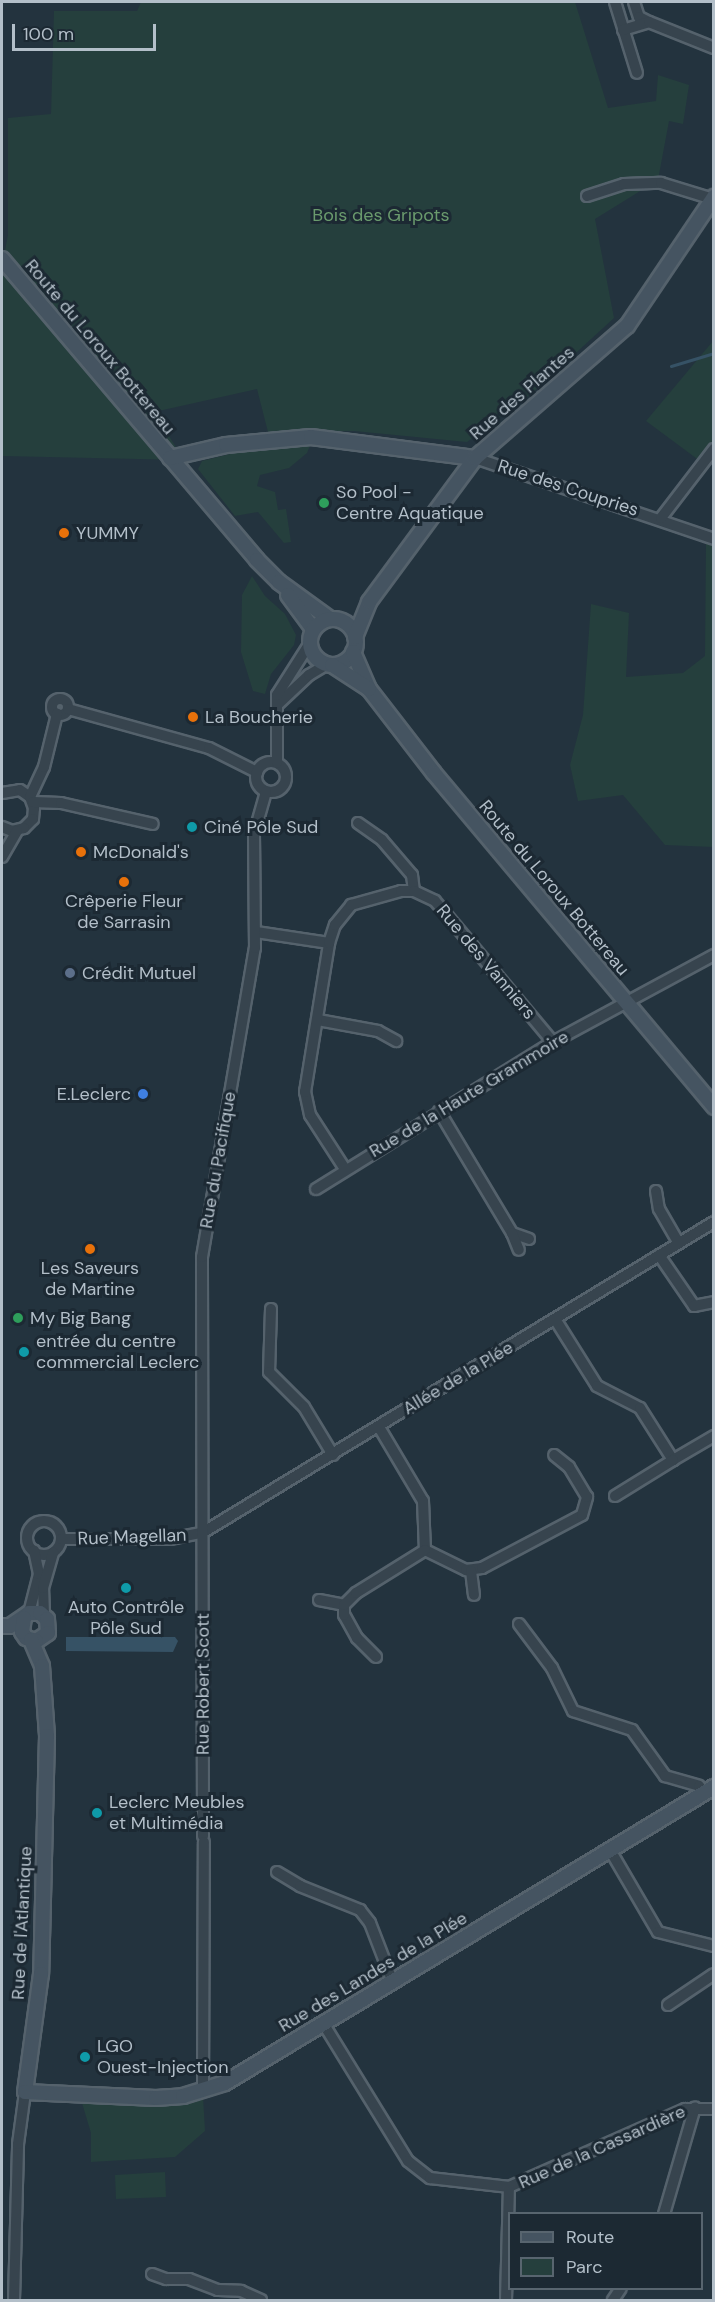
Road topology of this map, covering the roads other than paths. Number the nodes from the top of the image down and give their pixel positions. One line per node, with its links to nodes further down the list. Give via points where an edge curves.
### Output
1 (615, 2): 4 (street)
2 (634, 2): 3 (street, via 639,17)
3 (650, 22): 4 (street); 5 (street)
4 (623, 30): 6 (street)
5 (714, 48)
6 (637, 73)
7 (587, 196): 8 (street, via 624,184 661,183)
8 (713, 198): 12 (street, Rue des Plantes, via 627,326)
9 (2, 259): 11 (street, Route du Loroux Bottereau)
10 (714, 448): 13 (street, Rue des Coupries)
11 (170, 458): 12 (street, Rue des Plantes, via 226,445 311,437); 15 (street, Route du Loroux Bottereau)
12 (475, 458): 13 (street, Rue des Coupries); 16 (street)
13 (661, 518): 14 (street, Rue des Coupries)
14 (714, 539)
15 (279, 582): 17 (street); 18 (street)
16 (369, 602): 17 (street); 19 (street)
17 (334, 619): 18 (street); 19 (street, via 349,626)
18 (314, 629): 20 (street)
19 (355, 637): 21 (street)
20 (310, 643): 22 (street, via 313,654); 24 (street, via 280,687)
21 (353, 652): 22 (street, via 345,662); 23 (street, Route du Loroux Bottereau)
22 (330, 665): 23 (street, Route du Loroux Bottereau); 24 (street, via 309,675)
23 (369, 689): 39 (street, Route du Loroux Bottereau)
24 (277, 705): 25 (street)
25 (277, 764): 26 (street, via 266,763); 28 (street, via 285,772 285,783 278,790)
26 (257, 772): 28 (street, via 258,784); 29 (street, via 209,748 68,709 65,700 57,699 52,708 57,714 44,767)
27 (4, 790): 29 (street, via 20,790)
28 (266, 792): 36 (street, Rue du Pacifique, via 254,834)
29 (31, 799): 30 (street); 33 (street, via 33,819)
30 (153, 824)
31 (358, 824): 35 (street, via 382,840 412,875)
32 (2, 829): 33 (street)
33 (17, 831): 34 (street)
34 (2, 857)
35 (414, 891): 37 (street, via 351,905 335,926); 42 (street, Rue des Vanniers, via 435,901)
36 (256, 932): 37 (street); 63 (street, Rue du Pacifique, via 201,1257)
37 (329, 943): 40 (street)
38 (714, 955): 39 (street, Rue de la Haute Grammoire)
39 (625, 1000): 42 (street, Rue de la Haute Grammoire); 43 (street, Route du Loroux Bottereau)
40 (318, 1020): 41 (street, via 378,1031); 45 (street, via 305,1092 307,1107)
41 (396, 1041)
42 (553, 1042): 44 (street, Rue de la Haute Grammoire)
43 (714, 1107)
44 (439, 1111): 45 (street, Rue de la Haute Grammoire); 49 (street)
45 (345, 1169): 46 (street, Rue de la Haute Grammoire)
46 (316, 1189)
47 (656, 1191): 51 (street, via 658,1209)
48 (714, 1222): 51 (street, Allée de la Plée)
49 (512, 1233): 50 (street); 52 (street)
50 (529, 1239)
51 (679, 1243): 53 (street, Allée de la Plée)
52 (519, 1250)
53 (659, 1256): 54 (street, via 694,1306); 56 (street, Allée de la Plée)
54 (714, 1302)
55 (271, 1310): 59 (street, via 269,1372 304,1407)
56 (555, 1319): 57 (street, Allée de la Plée); 61 (street, via 597,1386 640,1408)
57 (379, 1427): 59 (street, Allée de la Plée); 65 (street, via 423,1501)
58 (714, 1436): 61 (street)
59 (333, 1455): 63 (street, Allée de la Plée)
60 (554, 1455): 68 (street, via 569,1467 587,1497 582,1515)
61 (673, 1460): 62 (street)
62 (615, 1496)
63 (202, 1533): 64 (street, Rue Magellan, via 170,1539); 86 (street, Rue Robert Scott)
64 (61, 1539): 66 (street, via 52,1524 40,1522 27,1536); 67 (street)
65 (425, 1550): 68 (street); 71 (street, via 356,1593)
66 (34, 1551): 67 (street, via 43,1555); 73 (street, via 39,1574)
67 (53, 1552): 72 (street, via 42,1588)
68 (471, 1571): 69 (street)
69 (474, 1595)
70 (319, 1600): 71 (street)
71 (344, 1605): 77 (street, via 344,1615 357,1638)
72 (44, 1615): 73 (street); 76 (street, via 50,1628)
73 (26, 1616): 75 (street); 76 (street, via 21,1625)
74 (519, 1624): 78 (street, via 552,1668 573,1711 632,1730 664,1776)
75 (6, 1626): 76 (street)
76 (33, 1639): 87 (street, Rue de l'Atlantique, via 47,1736 42,1974)
77 (376, 1658)
78 (709, 1790): 79 (street, Rue des Landes de la Plée)
79 (610, 1850): 81 (street, via 658,1932); 83 (street, Rue des Landes de la Plée)
80 (277, 1872): 83 (street, via 300,1886 360,1910 370,1923)
81 (714, 1946)
82 (714, 1974): 84 (street)
83 (392, 1980): 85 (street, Rue des Landes de la Plée)
84 (668, 2005)
85 (323, 2023): 86 (street, Rue des Landes de la Plée, via 225,2083); 90 (street, Rue de la Cassardière, via 408,2161 419,2171 430,2178)
86 (203, 2091): 87 (street, Rue des Landes de la Plée, via 156,2098)
87 (25, 2092): 95 (street, Rue de l'Atlantique, via 18,2144)
88 (695, 2107): 89 (street, Rue de la Cassardière); 90 (street, Rue de la Cassardière); 92 (street)
89 (714, 2109)
90 (509, 2187): 91 (street)
91 (508, 2212)
92 (665, 2212)
93 (508, 2225): 97 (street)
94 (152, 2274): 96 (street, via 166,2279 189,2279 218,2290 241,2291)
95 (14, 2301)
96 (261, 2301)
97 (506, 2301)

